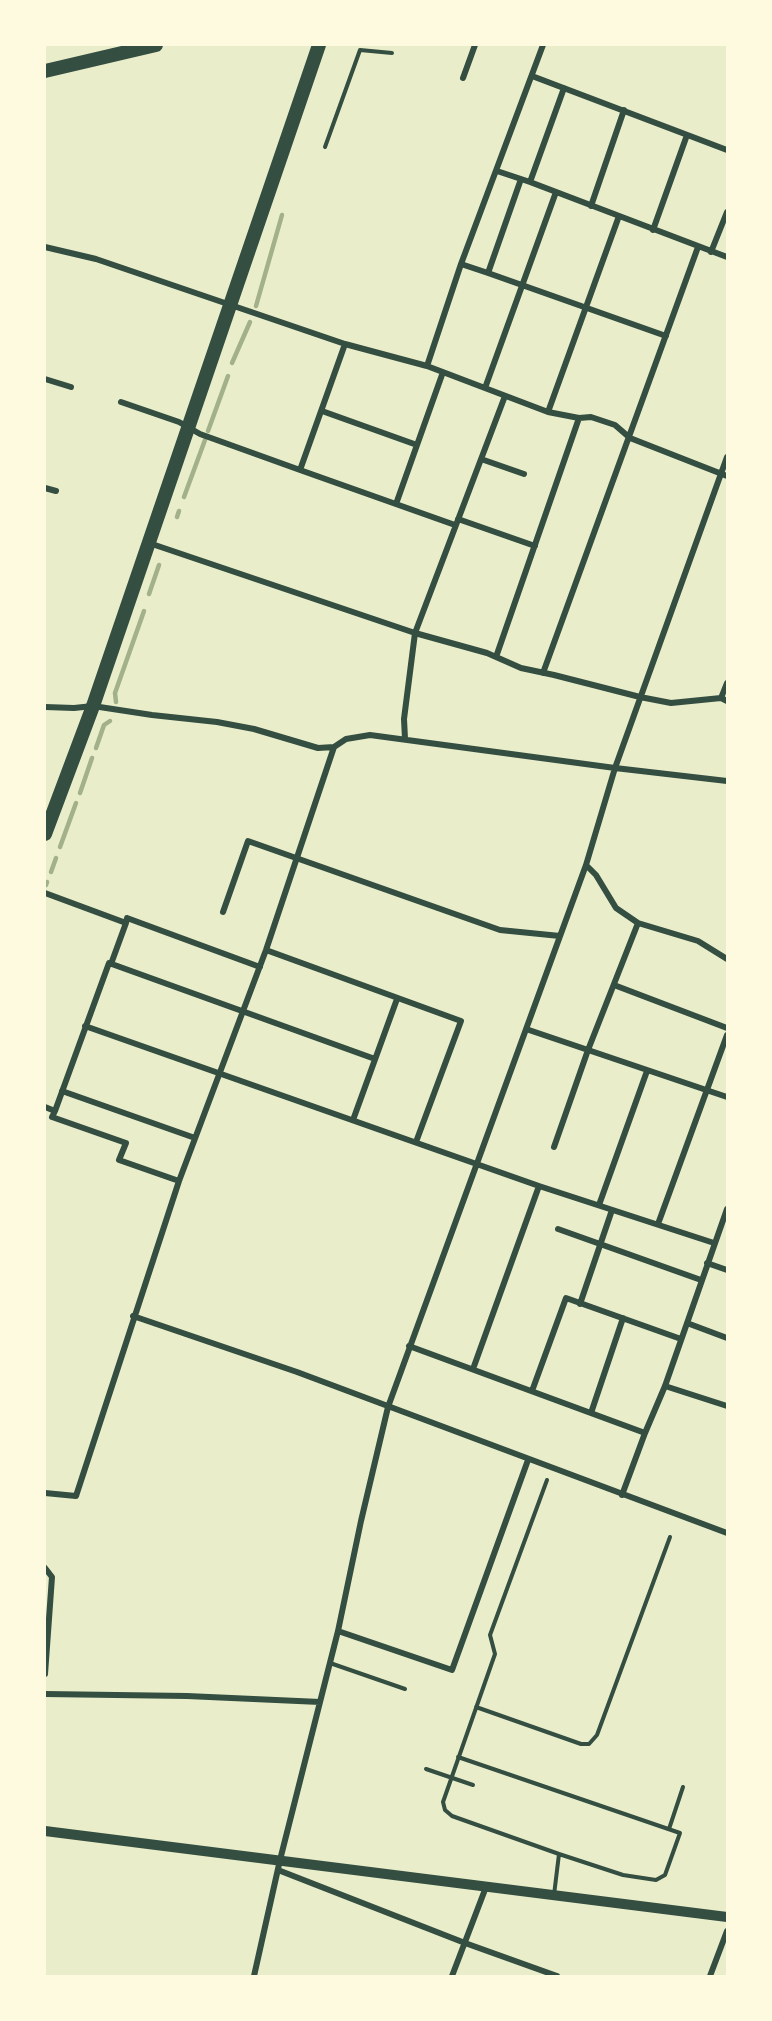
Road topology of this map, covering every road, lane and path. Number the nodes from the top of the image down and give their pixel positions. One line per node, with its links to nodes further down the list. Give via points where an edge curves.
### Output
1 (156, 45): 6 (main road)
2 (319, 45): 29 (main road)
3 (476, 45): 8 (street)
4 (543, 45): 7 (street)
5 (392, 53): 12 (lane, via 360,50)
6 (45, 71)
7 (532, 76): 9 (street); 14 (street)
8 (463, 78)
9 (564, 88): 10 (street); 16 (street)
10 (624, 110): 11 (street); 18 (street)
11 (687, 135): 13 (street); 21 (street)
12 (325, 147)
13 (727, 150)
14 (497, 171): 15 (street); 26 (street)
15 (521, 179): 16 (street); 27 (street)
16 (531, 182): 17 (street)
17 (556, 192): 18 (street); 28 (street)
18 (591, 206): 20 (street)
19 (727, 212): 24 (street)
20 (619, 216): 21 (street); 30 (street)
21 (653, 230): 23 (street)
22 (45, 247): 29 (street, via 96,259)
23 (698, 247): 24 (street); 31 (street)
24 (711, 252): 25 (street)
25 (727, 257)
26 (461, 264): 27 (street); 33 (street)
27 (488, 273): 28 (street)
28 (523, 285): 30 (street); 37 (street)
29 (230, 306): 32 (street); 43 (main road)
30 (586, 308): 31 (street); 41 (street)
31 (666, 336): 44 (street)
32 (345, 344): 33 (street); 40 (street)
33 (427, 366): 34 (street)
34 (443, 372): 37 (street); 45 (street)
35 (45, 379): 36 (street)
36 (71, 387)
37 (485, 388): 38 (street)
38 (505, 396): 41 (street); 47 (street)
39 (121, 402): 43 (street)
40 (321, 411): 45 (street); 48 (street)
41 (548, 412): 42 (street)
42 (579, 418): 44 (street, via 591,417 615,425); 56 (street)
43 (188, 427): 48 (street); 55 (main road)
44 (630, 438): 50 (street); 59 (street)
45 (417, 445): 53 (street)
46 (727, 457): 50 (street)
47 (481, 459): 49 (street); 54 (street)
48 (300, 470): 53 (street)
49 (524, 474)
50 (724, 475): 61 (street)
51 (45, 488): 52 (street)
52 (56, 491)
53 (396, 504): 54 (street)
54 (457, 522): 56 (street); 57 (street)
55 (149, 543): 57 (street); 63 (main road)
56 (535, 546): 58 (street)
57 (416, 633): 58 (street); 65 (street, via 404,719)
58 (495, 657): 59 (street)
59 (543, 673): 61 (street)
60 (727, 683): 62 (street)
61 (640, 697): 62 (street, via 671,703); 67 (street)
62 (724, 700)
63 (93, 706): 64 (street); 66 (street, via 217,722 318,748); 69 (main road)
64 (45, 707)
65 (405, 739): 66 (street, via 370,735 346,739); 67 (street)
66 (334, 747): 70 (street)
67 (615, 768): 68 (street); 71 (street)
68 (727, 781)
69 (45, 834)
70 (297, 858): 73 (street, via 248,841); 76 (street, via 500,930); 77 (street)
71 (586, 865): 74 (street, via 616,908); 76 (street)
72 (45, 893): 75 (street)
73 (223, 912)
74 (638, 922): 78 (street, via 698,941); 81 (street)
75 (126, 923): 79 (street); 80 (street, via 127,918)
76 (560, 936): 86 (street)
77 (266, 950): 80 (street); 82 (street)
78 (727, 959)
79 (111, 964): 83 (street); 84 (street)
80 (260, 967): 83 (street)
81 (614, 985): 85 (street); 88 (street)
82 (397, 999): 89 (street); 99 (street, via 461,1021)
83 (243, 1011): 89 (street); 91 (street)
84 (85, 1026): 91 (street); 93 (street)
85 (727, 1028)
86 (526, 1029): 88 (street); 101 (street)
87 (727, 1035): 92 (street)
88 (588, 1050): 90 (street); 100 (street)
89 (375, 1059): 97 (street)
90 (647, 1071): 92 (street); 104 (street)
91 (220, 1074): 97 (street); 98 (street)
92 (708, 1090): 94 (street); 107 (street)
93 (62, 1091): 96 (street); 98 (street)
94 (727, 1097)
95 (45, 1107): 96 (street)
96 (55, 1111): 102 (street, via 52,1117 126,1143 119,1160)
97 (353, 1120): 99 (street)
98 (195, 1138): 102 (street)
99 (416, 1142): 101 (street)
100 (554, 1148)
101 (478, 1164): 103 (street); 120 (street)
102 (179, 1181): 115 (street)
103 (539, 1186): 104 (street); 121 (street)
104 (598, 1205): 106 (street)
105 (727, 1209): 109 (street)
106 (612, 1210): 107 (street); 110 (street)
107 (658, 1224): 109 (street)
108 (558, 1229): 110 (street)
109 (714, 1244): 111 (street)
110 (599, 1245): 113 (street); 114 (street)
111 (707, 1263): 112 (street); 113 (street)
112 (727, 1270)
113 (701, 1280): 117 (street)
114 (580, 1304): 116 (street); 123 (street, via 566,1298)
115 (133, 1316): 125 (street); 130 (street, via 76,1496)
116 (623, 1318): 119 (street); 126 (street)
117 (687, 1323): 118 (street); 119 (street)
118 (727, 1338)
119 (681, 1339): 122 (street)
120 (409, 1346): 121 (street); 125 (street)
121 (473, 1369): 123 (street)
122 (665, 1386): 124 (street); 127 (street)
123 (532, 1391): 126 (street)
124 (727, 1406)
125 (388, 1407): 128 (street); 135 (street)
126 (591, 1413): 127 (street)
127 (645, 1433): 131 (street)
128 (528, 1460): 131 (street); 135 (street, via 452,1670)
129 (547, 1480): 141 (lane, via 490,1635 495,1654)
130 (45, 1493)
131 (622, 1495): 132 (street)
132 (727, 1533)
133 (669, 1537): 141 (lane, via 592,1742 581,1744)
134 (45, 1568): 137 (street, via 52,1577)
135 (338, 1631): 136 (street)
136 (330, 1663): 138 (lane); 140 (street)
137 (45, 1674)
138 (405, 1689)
139 (45, 1694): 140 (street)
140 (320, 1702): 150 (street)
141 (476, 1707): 142 (lane)
142 (458, 1757): 144 (lane); 147 (lane)
143 (426, 1769): 144 (lane)
144 (451, 1778): 145 (lane); 149 (lane, via 443,1802 448,1814)
145 (473, 1785)
146 (683, 1787): 147 (lane)
147 (669, 1829): 149 (lane, via 680,1833 665,1875 656,1880 624,1875)
148 (45, 1831): 150 (street)
149 (559, 1854): 152 (lane)
150 (279, 1865): 151 (street); 155 (street); 156 (street)
151 (486, 1887): 152 (street); 155 (street)
152 (554, 1895): 153 (street)
153 (727, 1917)
154 (727, 1931): 159 (street)
155 (465, 1943): 157 (street); 158 (street)
156 (254, 1976)
157 (452, 1976)
158 (557, 1976)
159 (710, 1976)

